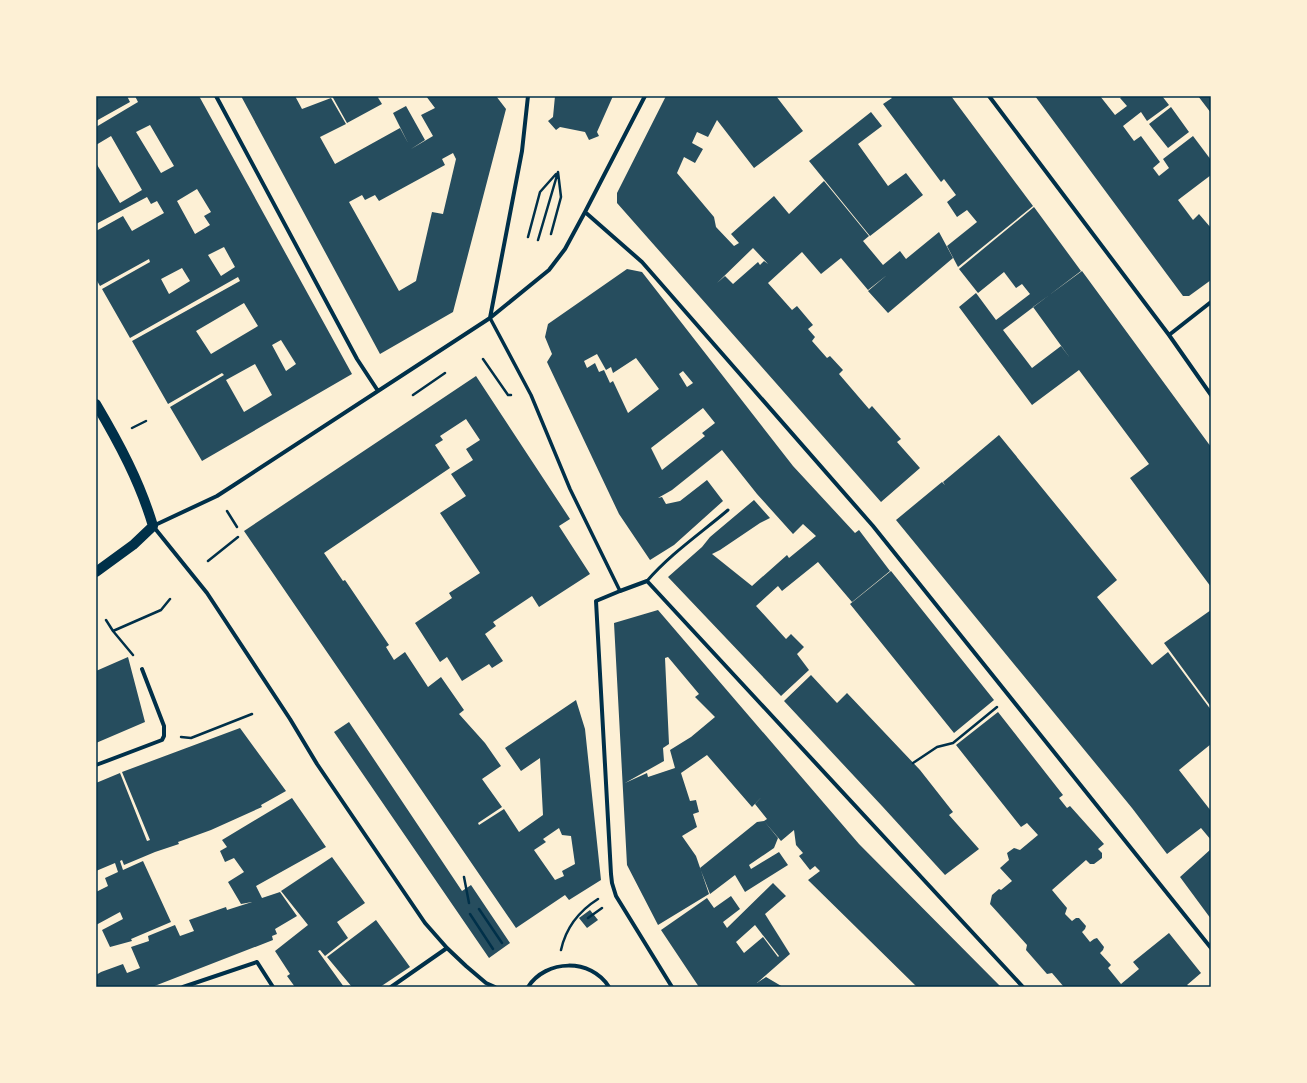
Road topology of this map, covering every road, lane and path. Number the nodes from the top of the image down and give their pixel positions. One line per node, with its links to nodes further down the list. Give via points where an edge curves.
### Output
1 (216, 96): 15 (street, via 357,359)
2 (528, 96): 11 (street, via 522,151)
3 (645, 96): 6 (street)
4 (989, 96): 12 (street)
5 (558, 172): 7 (path, via 561,197); 8 (path, via 540,192); 9 (path)
6 (585, 212): 11 (street, via 565,249 549,270); 33 (street, via 642,262 872,526)
7 (550, 235)
8 (528, 238)
9 (538, 240)
10 (1211, 302): 12 (street)
11 (490, 318): 15 (street); 28 (street, via 531,395 570,490)
12 (1168, 335): 18 (street)
13 (483, 359): 17 (path)
14 (446, 373): 16 (path)
15 (378, 391): 22 (street, via 217,496)
16 (413, 395)
17 (508, 395)
18 (1211, 395)
19 (96, 404): 22 (main road, via 116,437 139,486)
20 (225, 508): 23 (path)
21 (728, 510): 27 (lane, via 662,565)
22 (152, 526): 26 (main road, via 133,545); 46 (street, via 207,593 317,764 425,923)
23 (237, 527)
24 (238, 537): 25 (path)
25 (208, 561)
26 (96, 572)
27 (647, 581): 28 (street); 57 (street)
28 (620, 591): 39 (street, via 596,601)
29 (170, 599): 31 (path, via 161,610)
30 (106, 620): 31 (path)
31 (113, 630): 32 (path)
32 (142, 669): 35 (street, via 164,726)
33 (1010, 697): 36 (path, via 953,743 937,747); 47 (street)
34 (252, 714): 35 (path, via 191,738)
35 (164, 736): 37 (street, via 162,740)
36 (913, 763)
37 (96, 765)
38 (464, 877): 40 (path)
39 (613, 889): 49 (path, via 575,917 561,946); 56 (street)
40 (469, 903)
41 (479, 909): 45 (path)
42 (596, 913): 44 (path)
43 (470, 914): 48 (path)
44 (588, 918)
45 (502, 943)
46 (447, 948): 52 (street); 53 (street, via 486,983)
47 (1211, 948)
48 (493, 949)
49 (557, 967): 54 (street, via 533,979); 55 (street, via 584,967 600,977)
50 (182, 987): 51 (street, via 257,962)
51 (273, 987)
52 (391, 987)
53 (495, 987)
54 (528, 987)
55 (609, 987)
56 (672, 987)
57 (1023, 987)

